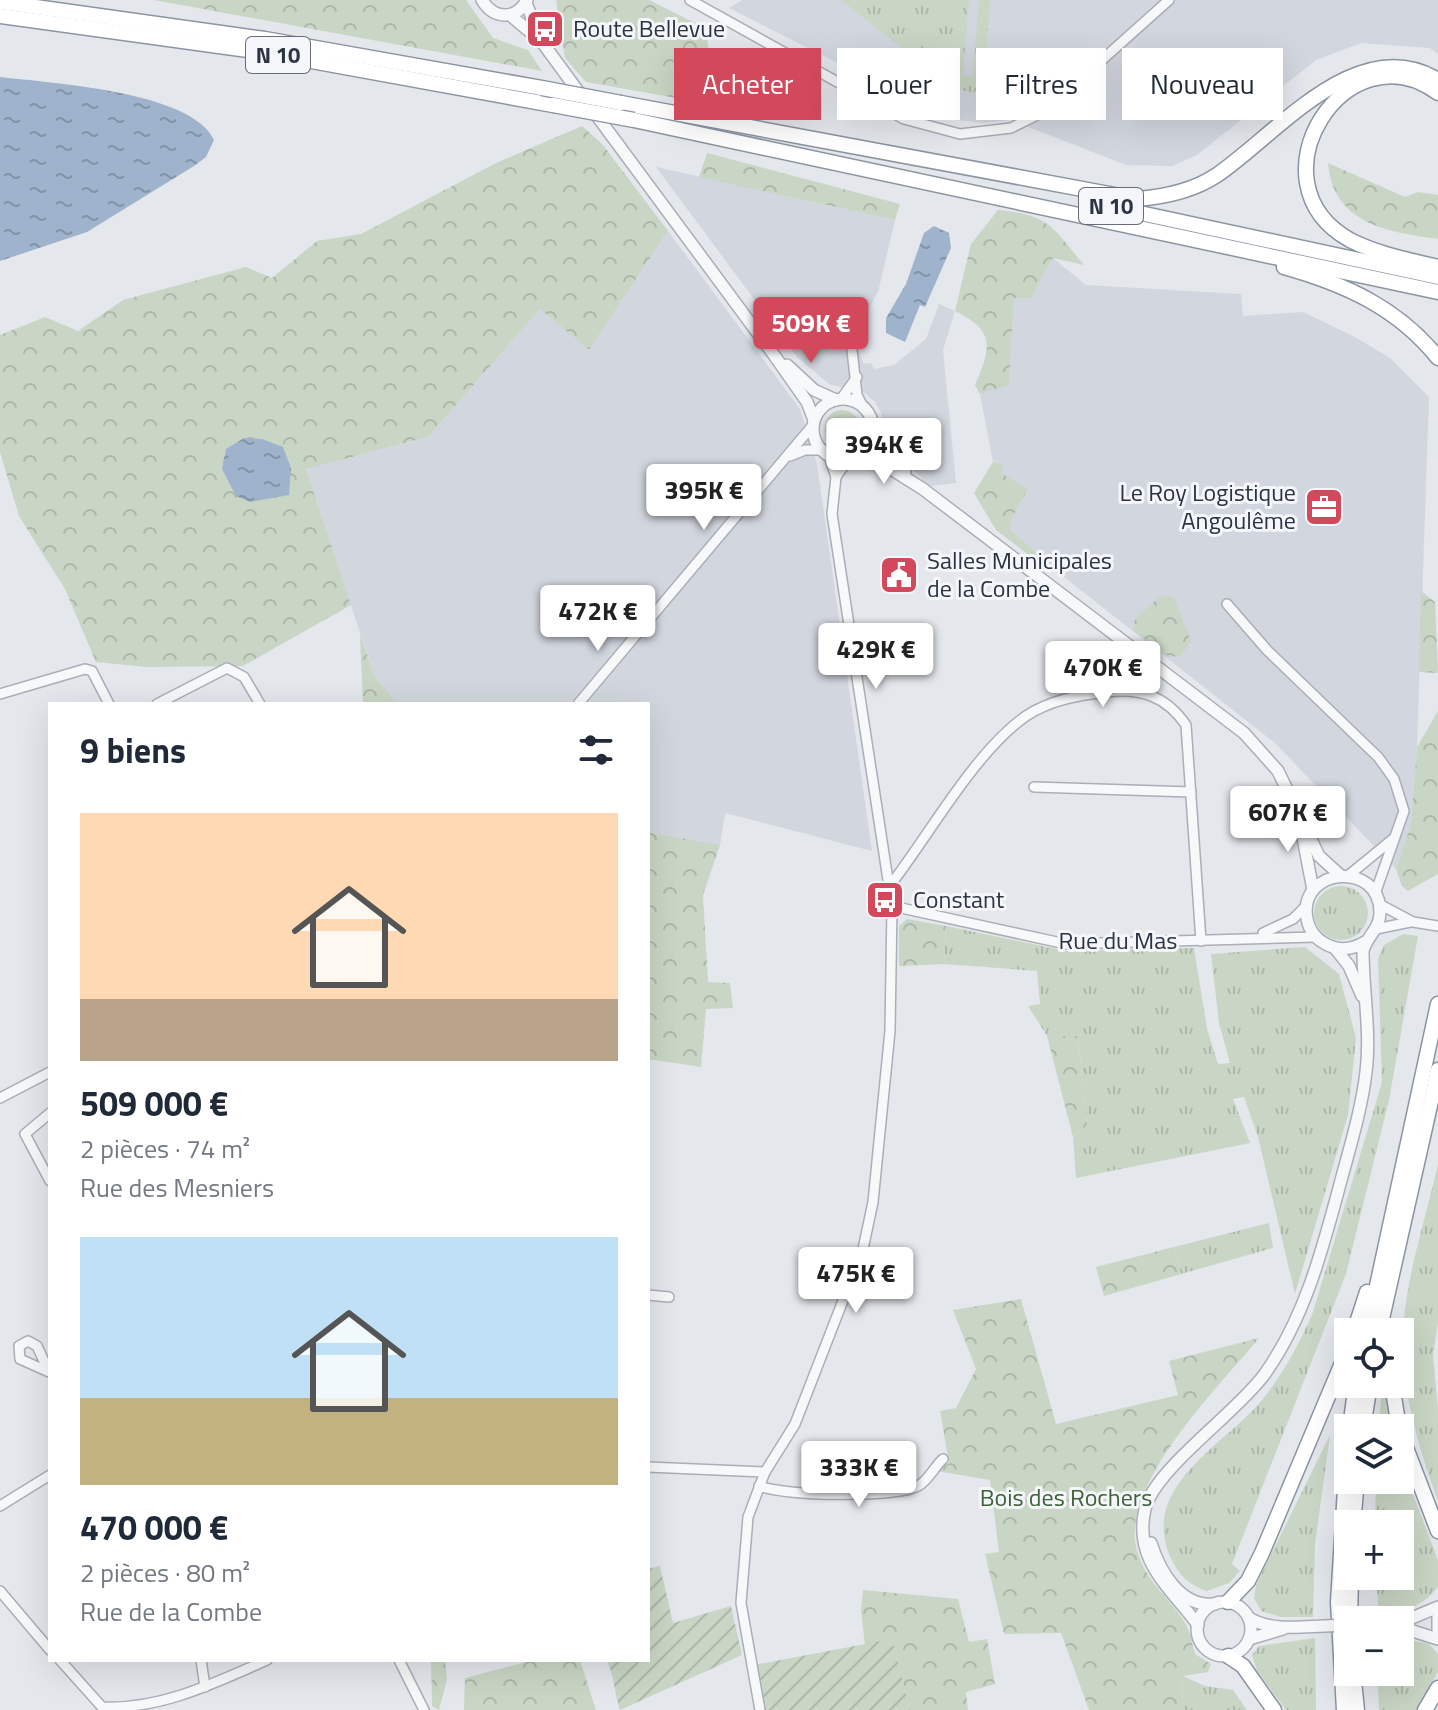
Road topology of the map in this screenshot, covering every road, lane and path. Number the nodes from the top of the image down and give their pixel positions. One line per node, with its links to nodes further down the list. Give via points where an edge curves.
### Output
1 (482, 0): 6 (street, via 490,11)
2 (690, 0): 3 (street, via 904,119 960,134 1011,128 1045,111)
3 (1169, 0)
4 (0, 2): 11 (highway, N 10, bridge, via 265,39)
5 (527, 2): 6 (street); 8 (street)
6 (510, 15): 8 (street)
7 (0, 16): 12 (highway, N 10, bridge, via 262,52 553,105)
8 (542, 42): 17 (street)
9 (1438, 80): 11 (highway, via 1391,67 1358,74 1318,95 1216,176 1160,197 1112,197)
10 (1438, 93): 13 (highway, via 1397,78 1359,85 1333,102 1315,126 1306,164 1315,204 1338,230 1380,252)
11 (784, 136): 14 (highway, N 10)
12 (1110, 221): 15 (highway, N 10); 18 (highway, via 1345,287 1399,318)
13 (1438, 267)
14 (1438, 277)
15 (1438, 292)
16 (852, 350): 19 (street)
17 (774, 355): 20 (street, via 807,385); 22 (street, via 807,402)
18 (1438, 358)
19 (857, 377): 20 (street); 21 (street)
20 (838, 400): 21 (street); 22 (street, via 819,411)
21 (864, 409): 23 (street)
22 (814, 423): 24 (street, via 814,439); 26 (street)
23 (872, 433): 25 (street); 28 (street)
24 (825, 453): 25 (street); 26 (street, via 805,450); 27 (street)
25 (854, 456): 27 (street); 28 (street, via 877,460)
26 (784, 459): 34 (street)
27 (836, 477): 40 (street, via 832,514)
28 (923, 489): 37 (street, via 1244,733 1278,771)
29 (1227, 604): 38 (street, via 1378,757 1401,795 1404,811)
30 (0, 694): 31 (street, via 85,669 92,671)
31 (108, 702)
32 (161, 702): 33 (street, via 227,668 244,677)
33 (259, 702)
34 (580, 702)
35 (1034, 787): 36 (street)
36 (1191, 792): 40 (street, via 1186,725 1160,700 1140,690 1063,699 1025,717 1007,733 927,830); 50 (street)
37 (1298, 812): 39 (street, via 1319,856); 41 (street)
38 (1398, 833): 39 (street, via 1382,851); 42 (street)
39 (1344, 875): 41 (street); 42 (street, via 1364,882)
40 (888, 888): 44 (street)
41 (1313, 890): 43 (street)
42 (1377, 899): 45 (street); 47 (street)
43 (1307, 905): 48 (street); 49 (street, Rue du Mas, via 1293,919)
44 (892, 906): 50 (street, Rue du Mas, via 1066,944); 73 (street, via 890,1031 869,1229 795,1424)
45 (1413, 922): 46 (street); 47 (street)
46 (1433, 925)
47 (1376, 929): 51 (street)
48 (1315, 937): 49 (street, Rue du Mas); 52 (street)
49 (1252, 938): 50 (street, Rue du Mas)
50 (1201, 941)
51 (1365, 942): 52 (street); 53 (street)
52 (1335, 948): 53 (street)
53 (1364, 1000): 69 (street, via 1367,1050 1358,1114 1303,1305 1263,1376)
54 (1438, 1004): 61 (highway)
55 (1438, 1070): 60 (highway)
56 (48, 1076): 57 (street)
57 (0, 1098)
58 (48, 1115): 59 (street, via 25,1134)
59 (48, 1177)
60 (1401, 1237): 66 (highway); 67 (highway)
61 (1380, 1267): 64 (highway); 65 (highway)
62 (650, 1295): 63 (street)
63 (669, 1297)
64 (1359, 1318)
65 (1370, 1318)
66 (1382, 1318)
67 (1391, 1318)
68 (1334, 1382): 80 (highway, via 1248,1581)
69 (1188, 1454): 80 (street, via 1162,1487 1152,1510 1150,1539 1170,1583 1198,1604); 85 (street, via 1174,1463 1150,1496 1143,1535 1156,1576)
70 (943, 1459): 75 (street, via 920,1485 901,1491 796,1494)
71 (650, 1467): 73 (street)
72 (1414, 1467): 78 (highway)
73 (765, 1472): 75 (street)
74 (48, 1476): 77 (street)
75 (759, 1486): 102 (street, via 748,1517 740,1589)
76 (1345, 1494): 104 (highway, via 1338,1602)
77 (0, 1506)
78 (1438, 1531)
79 (0, 1591): 92 (street)
80 (1222, 1603): 83 (street); 85 (street, via 1207,1609)
81 (1438, 1607): 84 (street)
82 (1438, 1615): 89 (street)
83 (1249, 1618): 87 (street); 90 (street)
84 (1414, 1618)
85 (1198, 1625): 93 (street, via 1199,1639 1208,1651)
86 (1334, 1625): 87 (street, bridge)
87 (1287, 1628): 90 (street)
88 (1414, 1630): 91 (street)
89 (1438, 1630)
90 (1249, 1639): 93 (street)
91 (1438, 1639)
92 (48, 1648)
93 (1228, 1656): 103 (highway, via 1243,1666)
94 (62, 1662): 99 (street, via 102,1707 126,1709)
95 (201, 1662): 99 (street)
96 (262, 1662): 99 (street)
97 (400, 1662): 101 (street)
98 (1354, 1686): 105 (highway)
99 (205, 1687)
100 (1438, 1688): 106 (highway)
101 (424, 1710)
102 (760, 1710)
103 (1274, 1710)
104 (1344, 1710)
105 (1357, 1710)
106 (1425, 1710)

